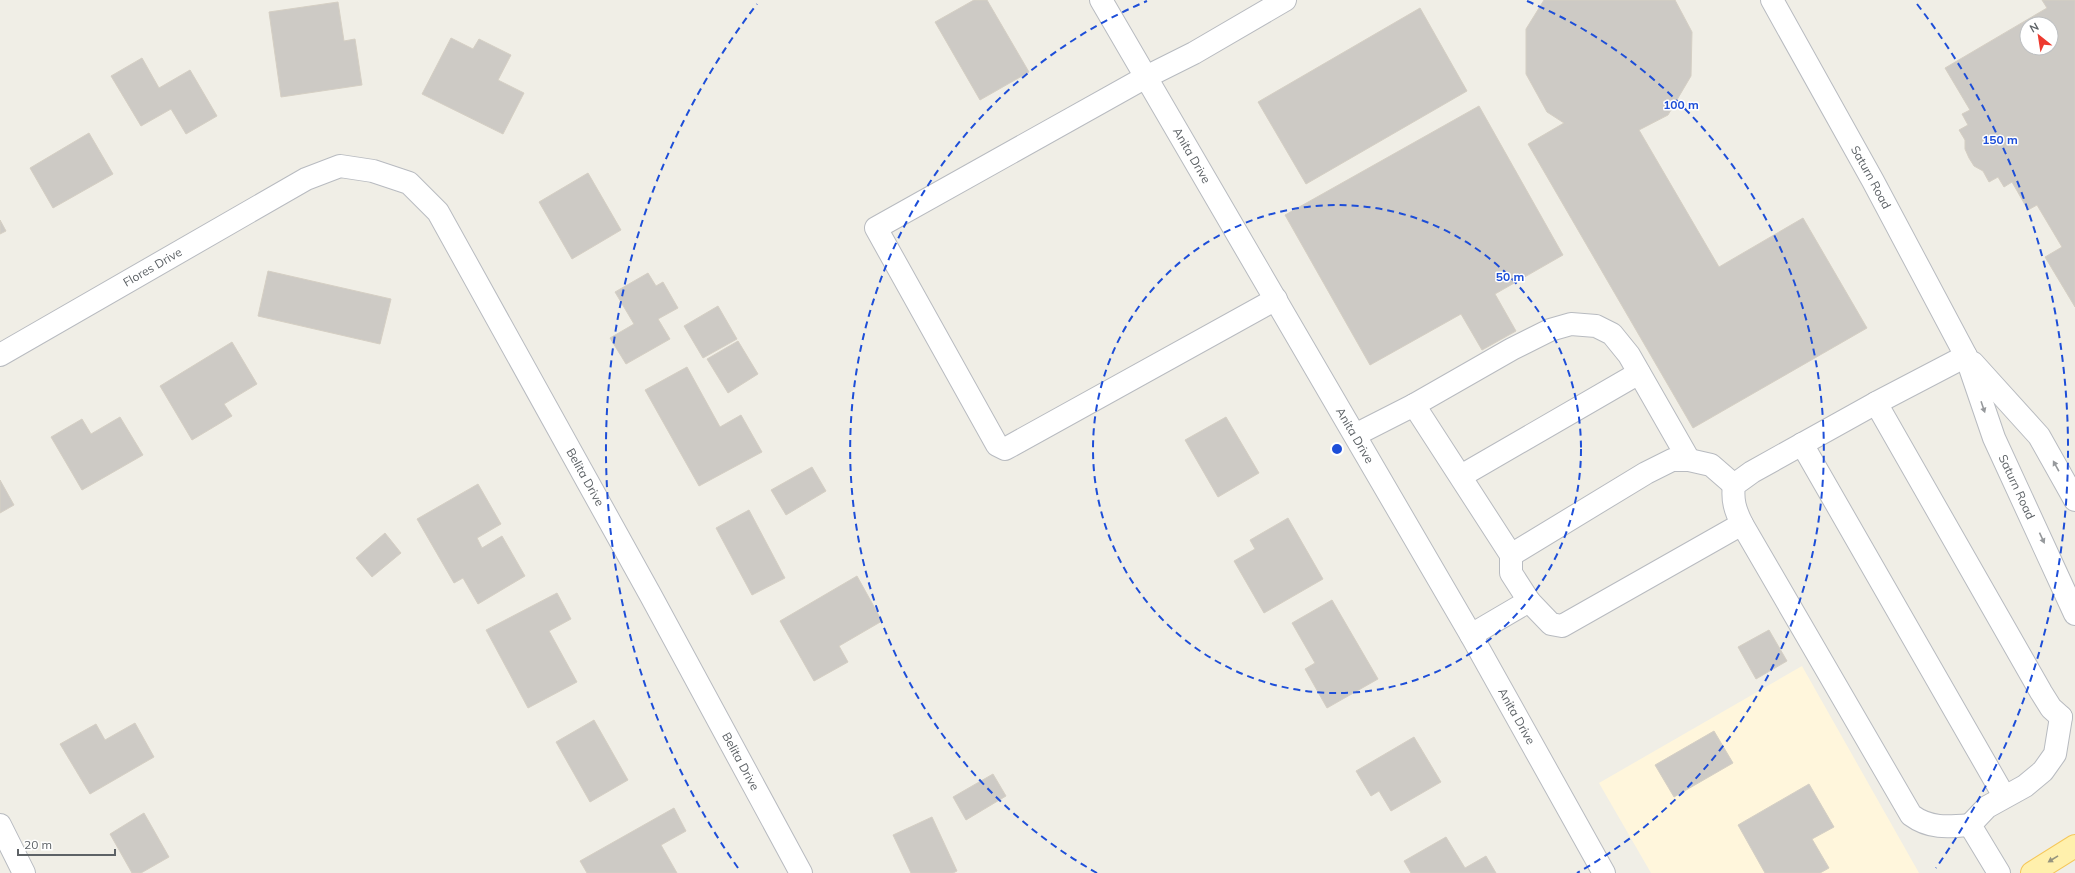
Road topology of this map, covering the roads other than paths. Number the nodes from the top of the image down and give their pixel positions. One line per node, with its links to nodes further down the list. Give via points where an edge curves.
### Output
1 (1101, 0): 4 (street, Anita Drive)
2 (1285, 0): 4 (street, via 1194,53)
3 (1772, 0): 8 (street, Saturn Road, via 1873,181)
4 (1146, 77): 6 (street, Anita Drive); 6 (street, via 876,228 997,445 1005,450)
5 (306, 179): 7 (street, Flores Drive); 29 (street, Belita Drive, via 340,166 374,171 409,183 438,212)
6 (1276, 299): 12 (street, Anita Drive)
7 (0, 355)
8 (1966, 356): 10 (street); 17 (street, Saturn Road, one-way to 8, via 2039,436); 21 (street, Saturn Road, one-way to 21, via 1994,438)
9 (1639, 373): 11 (street, via 1612,334 1596,326 1571,324 1550,330 1512,349); 14 (street); 15 (street)
10 (1876, 403): 13 (street); 23 (street, via 2041,692 2051,708)
11 (1414, 404): 12 (street); 15 (street)
12 (1355, 435): 22 (street, Anita Drive)
13 (1802, 444): 16 (street); 24 (street)
14 (1689, 460): 16 (street, via 1711,465); 19 (street, via 1672,460 1646,473)
15 (1461, 476): 19 (street)
16 (1734, 485): 18 (street, via 1734,508)
17 (2075, 500)
18 (1742, 524): 20 (street, via 1562,626 1551,624); 26 (street, via 1911,815 1922,823 1947,827)
19 (1511, 555): 20 (street, via 1511,573)
20 (1529, 601): 22 (street)
21 (2075, 614)
22 (1471, 634): 30 (street, Anita Drive)
23 (2068, 715): 24 (street, via 2055,754 2043,771 2025,786)
24 (2004, 796): 26 (street, via 1987,807)
25 (0, 825): 28 (street)
26 (1970, 825): 31 (street)
27 (2075, 846): 32 (main road, one-way to 32)
28 (24, 873)
29 (801, 873)
30 (1604, 873)
31 (1999, 873)
32 (2032, 873)

